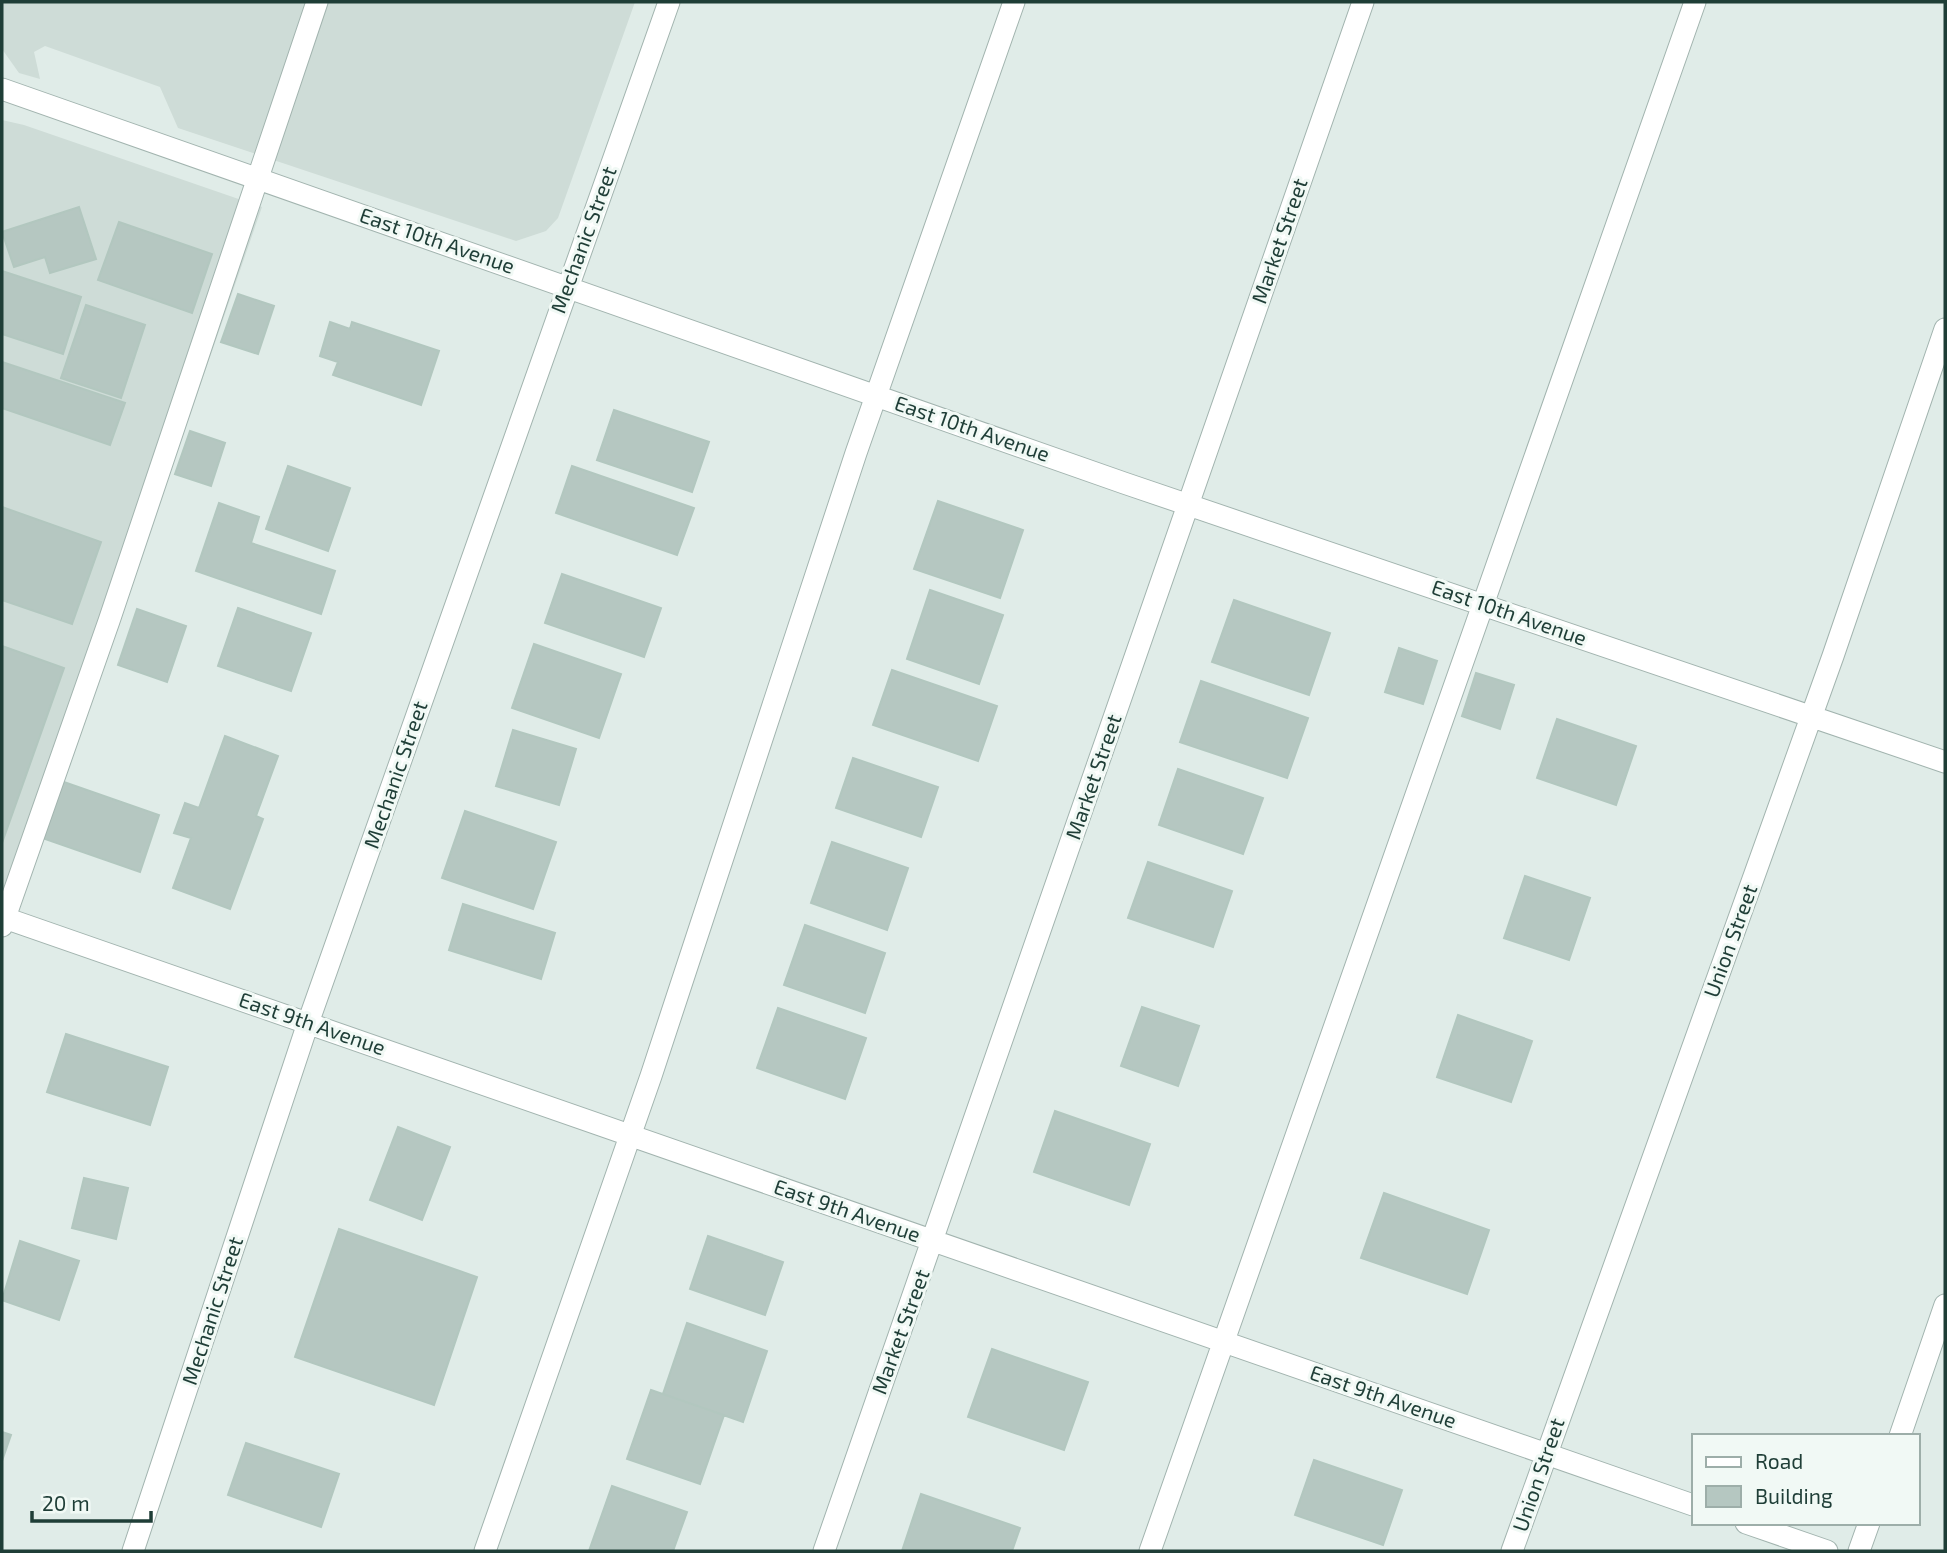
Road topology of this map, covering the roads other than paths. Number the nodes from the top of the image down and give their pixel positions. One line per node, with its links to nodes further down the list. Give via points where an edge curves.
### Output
1 (317, 2): 7 (street)
2 (669, 2): 8 (street, Mechanic Street)
3 (1014, 2): 10 (street)
4 (1363, 2): 11 (street, Market Street)
5 (1695, 2): 12 (street)
6 (2, 89): 7 (street, East 10th Avenue)
7 (257, 178): 8 (street, East 10th Avenue); 15 (street)
8 (567, 287): 10 (street, East 10th Avenue); 16 (street, Mechanic Street)
9 (1945, 329): 13 (street, Union Street)
10 (877, 395): 11 (street, East 10th Avenue); 17 (street)
11 (1187, 505): 12 (street, East 10th Avenue); 18 (street, Market Street)
12 (1484, 604): 13 (street, East 10th Avenue); 20 (street)
13 (1811, 716): 14 (street, East 10th Avenue); 22 (street, Union Street)
14 (1945, 762)
15 (3, 920): 16 (street, East 9th Avenue)
16 (308, 1023): 17 (street, East 9th Avenue); 26 (street, Mechanic Street)
17 (630, 1135): 18 (street, East 9th Avenue); 27 (street)
18 (934, 1241): 20 (street, East 9th Avenue); 28 (street, Market Street)
19 (1945, 1306): 21 (street)
20 (1223, 1341): 22 (street, East 9th Avenue); 29 (street)
21 (1901, 1434)
22 (1546, 1453): 23 (street, East 9th Avenue); 30 (street, Union Street)
23 (1692, 1505)
24 (1752, 1525): 31 (street)
25 (1868, 1525): 32 (street)
26 (133, 1551)
27 (485, 1551)
28 (824, 1551)
29 (1150, 1551)
30 (1513, 1551)
31 (1827, 1551)
32 (1859, 1551)

